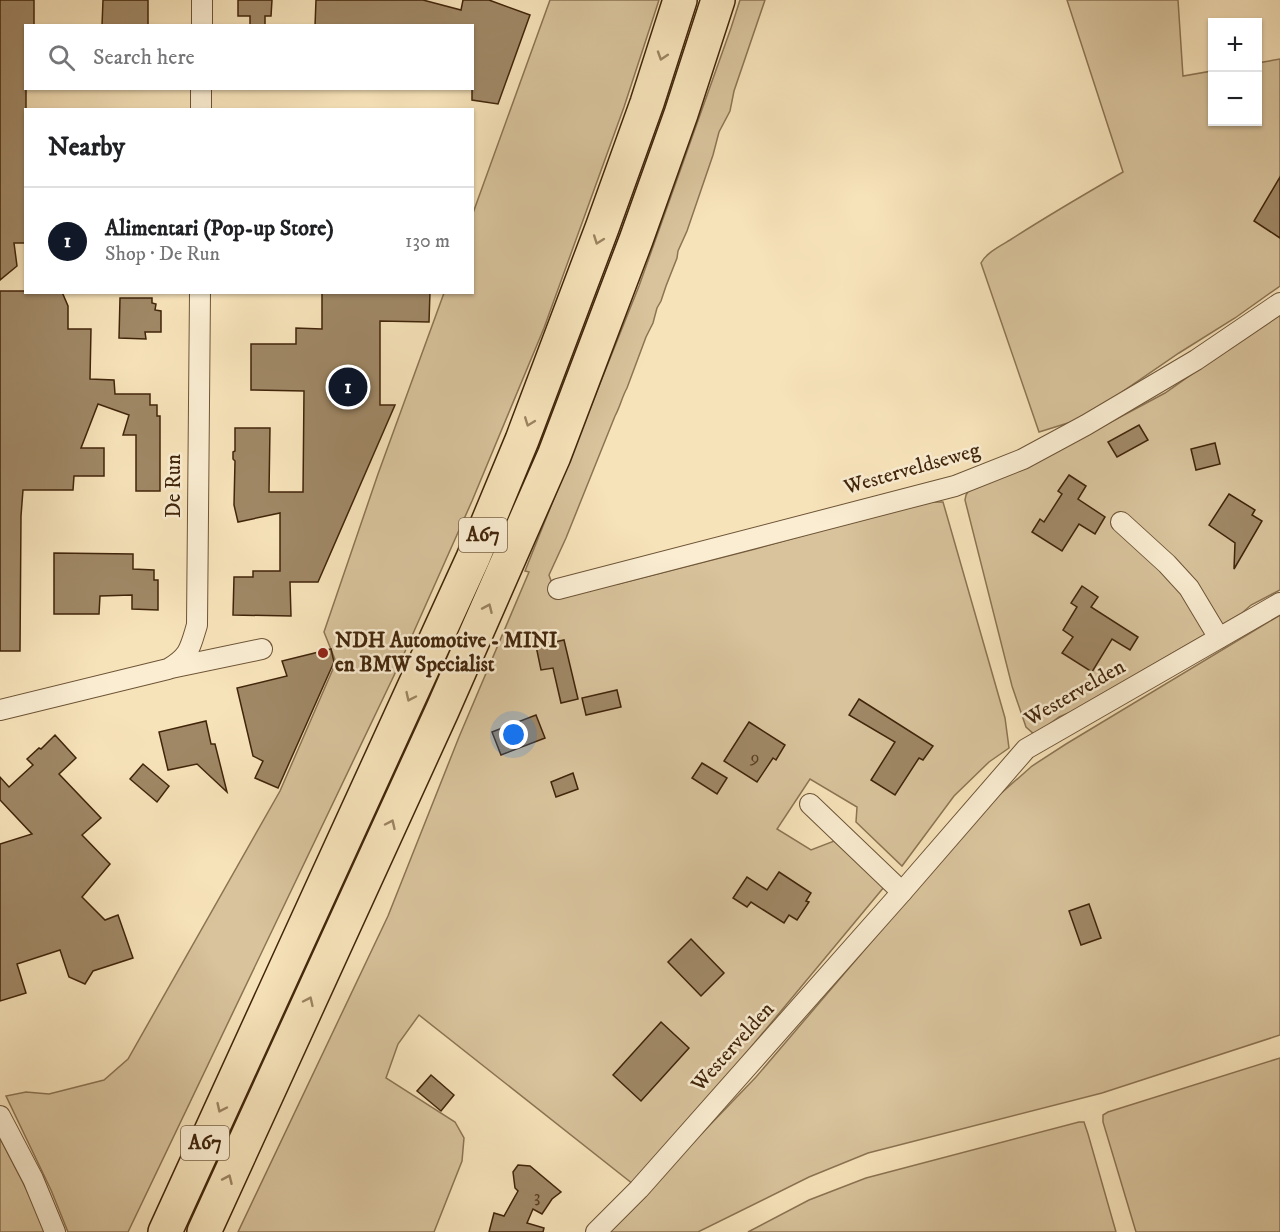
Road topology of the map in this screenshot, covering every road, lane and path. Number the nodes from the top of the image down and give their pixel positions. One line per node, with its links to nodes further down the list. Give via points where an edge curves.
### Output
1 (202, 0): 4 (street)
2 (680, 0): 20 (highway, A67, one-way to 20, via 603,228 473,558)
3 (718, 0): 21 (highway, A67, one-way to 3, via 554,456 640,229)
4 (202, 24)
5 (201, 90): 6 (street)
6 (201, 108)
7 (200, 294): 14 (street, De Run, via 197,625 190,649)
8 (1280, 303): 10 (street, Westerveldseweg, via 1196,360 1086,425 1004,467 955,486)
9 (1121, 522): 12 (street, via 1189,588)
10 (558, 589)
11 (1280, 603): 12 (street, Westervelden)
12 (1219, 638): 17 (street, Westervelden, via 1026,748)
13 (262, 649): 14 (street, De Run)
14 (168, 669): 15 (street, De Run)
15 (0, 710)
16 (810, 804): 17 (street)
17 (902, 892): 22 (street, Westervelden, via 639,1189)
18 (0, 1116): 19 (street)
19 (55, 1232)
20 (165, 1232)
21 (204, 1232)
22 (596, 1232)

